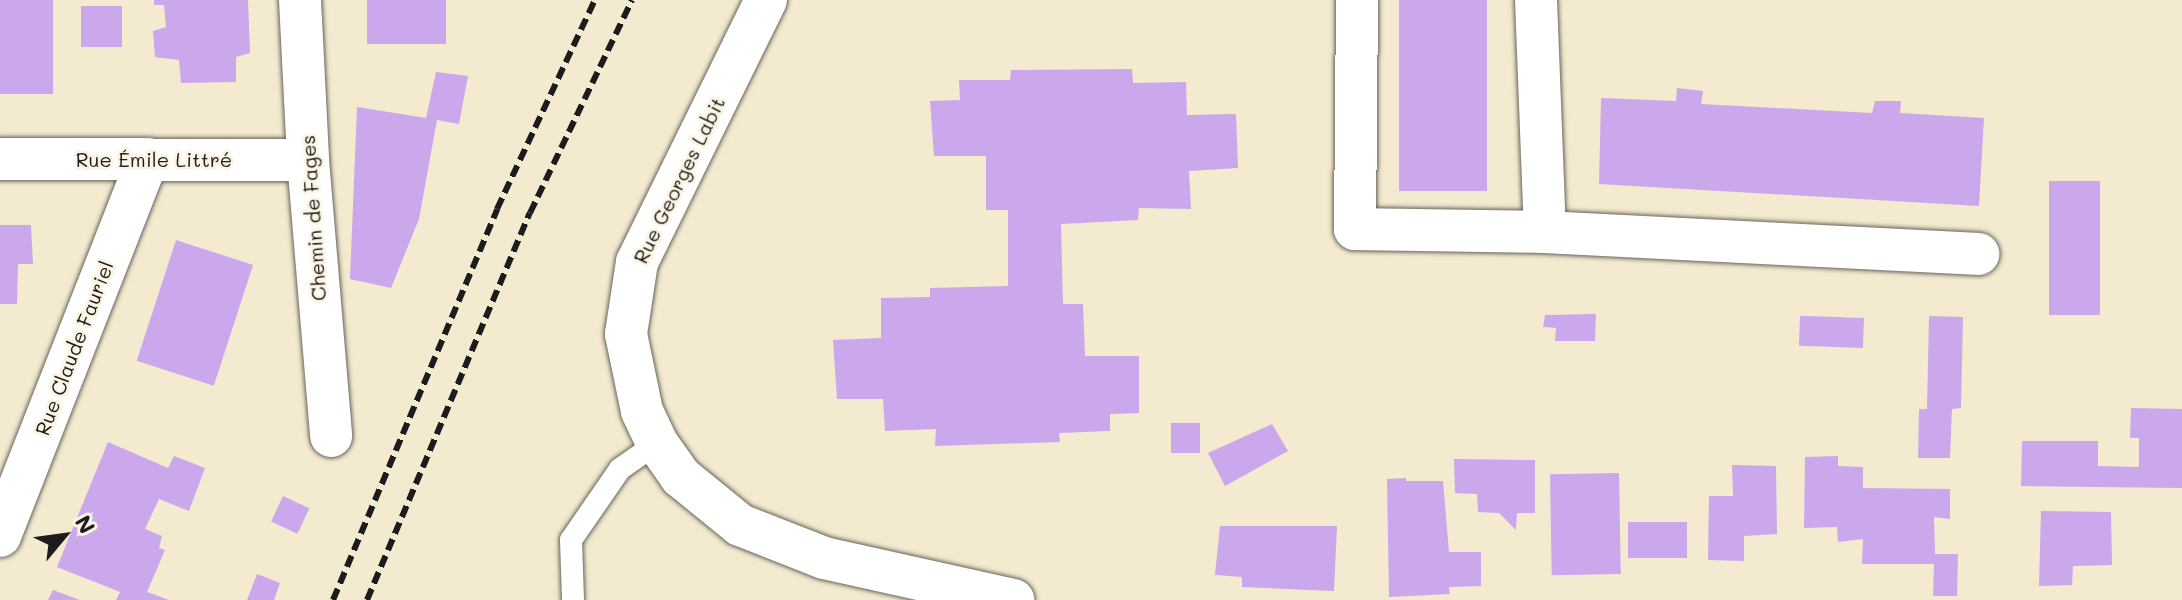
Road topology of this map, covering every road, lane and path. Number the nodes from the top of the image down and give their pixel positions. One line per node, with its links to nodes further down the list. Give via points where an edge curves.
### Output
1 (300, 0): 7 (street, Chemin de Fages)
2 (766, 0): 11 (street, Rue Georges Labit, via 634,274 626,334 642,411)
3 (1357, 0): 8 (street, via 1355,229)
4 (1536, 0): 8 (street)
5 (0, 159): 6 (street, Rue Émile Littré)
6 (148, 159): 7 (street, Rue Émile Littré); 12 (street, Rue Claude Fauriel)
7 (308, 160): 10 (street, Chemin de Fages)
8 (1545, 232): 9 (street)
9 (1978, 254)
10 (331, 436)
11 (657, 443): 13 (lane, via 620,469 571,540); 14 (street, Rue Georges Labit, via 681,477 740,525 824,558)
12 (0, 536)
13 (573, 600)
14 (1013, 600)

